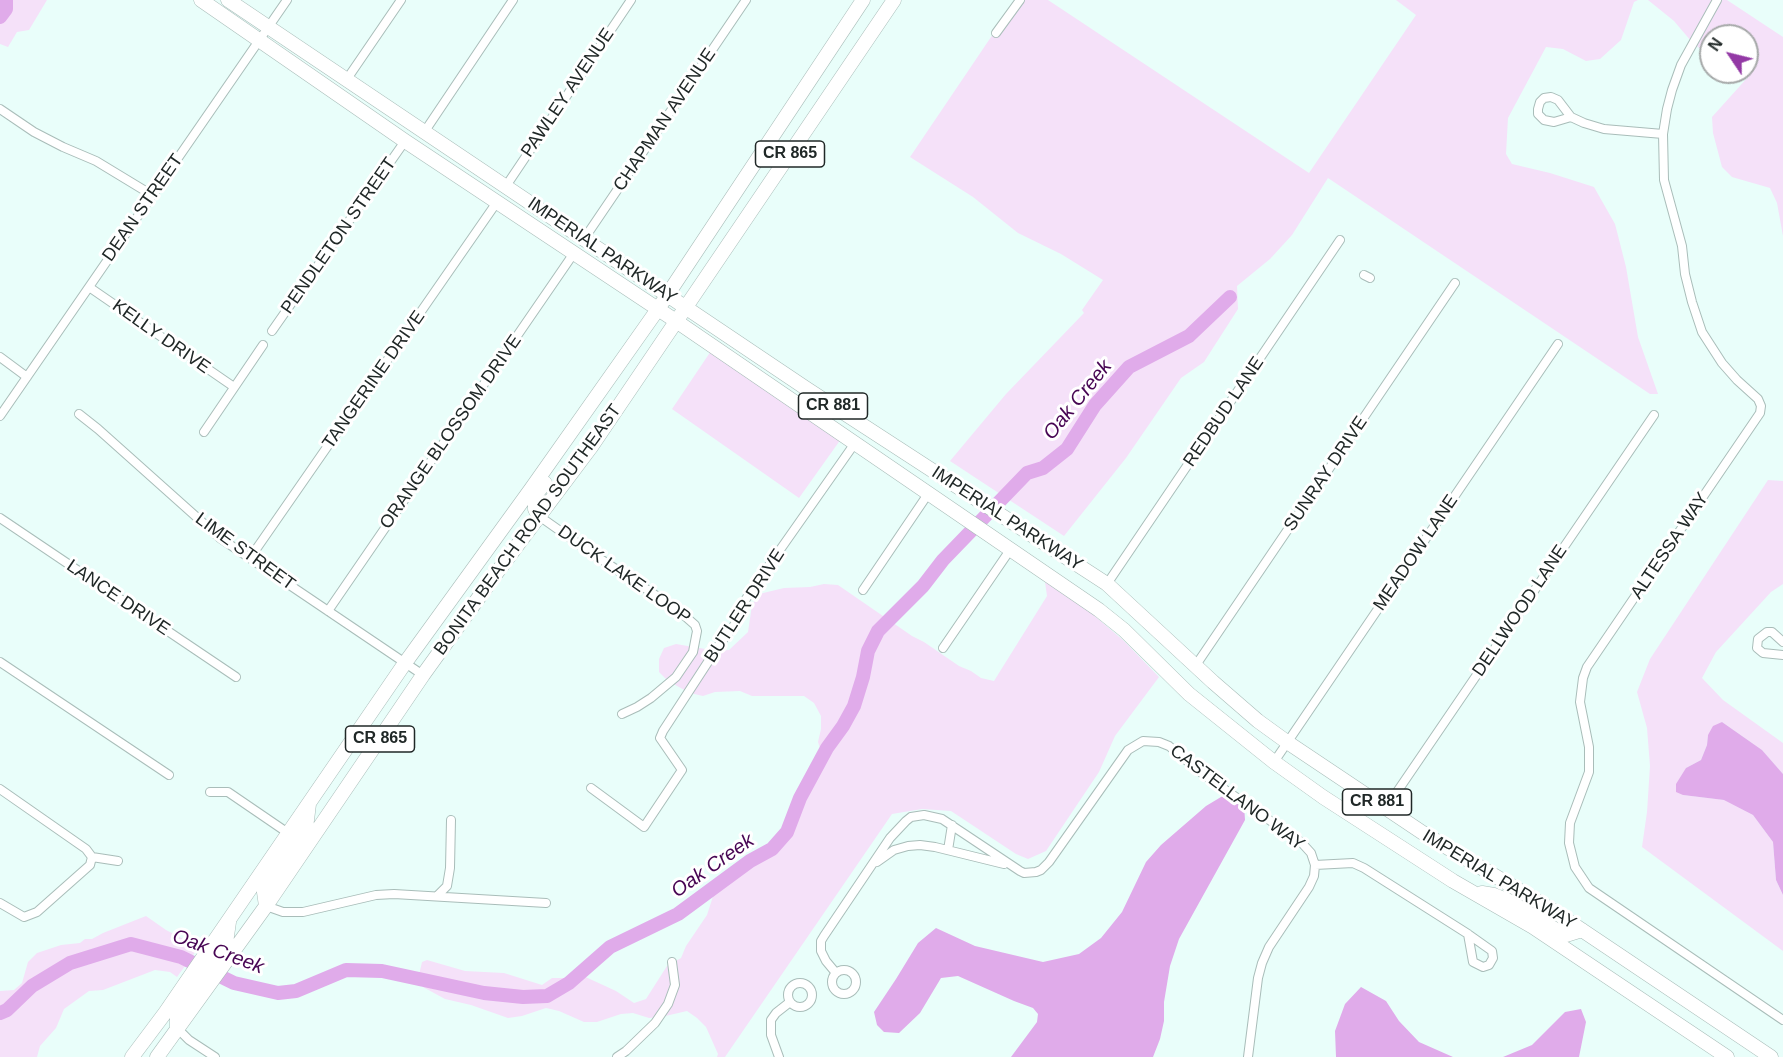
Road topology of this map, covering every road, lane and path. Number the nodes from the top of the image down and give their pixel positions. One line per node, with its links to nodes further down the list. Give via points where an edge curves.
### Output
1 (201, 0): 14 (main road, IMPERIAL PARKWAY)
2 (228, 0): 12 (main road, IMPERIAL PARKWAY)
3 (287, 0): 12 (street, DEAN STREET)
4 (401, 0): 15 (street)
5 (513, 0): 18 (street)
6 (631, 0): 21 (street, PAWLEY AVENUE)
7 (746, 0): 24 (street, CHAPMAN AVENUE)
8 (863, 0): 29 (main road, BONITA BEACH ROAD SOUTHEAST / CR 865)
9 (894, 0): 30 (main road, BONITA BEACH ROAD SOUTHEAST / CR 865)
10 (1020, 0): 13 (street)
11 (1717, 0): 19 (street, ALTESSA WAY, via 1680,65 1666,109)
12 (269, 27): 14 (street, DEAN STREET); 15 (main road, IMPERIAL PARKWAY)
13 (996, 33)
14 (260, 42): 20 (main road, IMPERIAL PARKWAY); 22 (street, DEAN STREET)
15 (348, 79): 18 (main road, IMPERIAL PARKWAY)
16 (0, 109): 22 (street, via 34,132 96,161)
17 (1570, 117): 19 (street, via 1604,129)
18 (425, 131): 21 (main road, IMPERIAL PARKWAY)
19 (1663, 134): 93 (street, ALTESSA WAY, via 1664,180 1702,332 1722,363 1761,406 1760,413 1587,667 1580,702 1589,747 1589,772 1570,823 1569,843 1575,867 1589,888)
20 (405, 141): 23 (main road, IMPERIAL PARKWAY); 33 (street, PENDLETON STREET)
21 (506, 186): 24 (main road, IMPERIAL PARKWAY)
22 (152, 195): 28 (street, DEAN STREET)
23 (497, 202): 26 (main road, IMPERIAL PARKWAY); 51 (street, TANGERINE DRIVE)
24 (585, 240): 29 (main road, IMPERIAL PARKWAY)
25 (1340, 240): 52 (street, REDBUD LANE)
26 (574, 253): 31 (main road, IMPERIAL PARKWAY); 54 (street, ORANGE BLOSSOM DRIVE)
27 (1455, 283): 60 (street, SUNRAY DRIVE)
28 (89, 287): 37 (street, DEAN STREET); 38 (street, KELLY DRIVE)
29 (668, 295): 30 (main road, IMPERIAL PARKWAY / CR 881); 31 (main road, BONITA BEACH ROAD SOUTHEAST / CR 865)
30 (686, 307): 32 (main road, BONITA BEACH ROAD SOUTHEAST / CR 865); 45 (main road, IMPERIAL PARKWAY / CR 881)
31 (658, 309): 32 (main road, IMPERIAL PARKWAY / CR 881); 42 (main road, BONITA BEACH ROAD SOUTHEAST / CR 865)
32 (676, 321): 44 (main road, IMPERIAL PARKWAY / CR 881); 48 (main road, BONITA BEACH ROAD SOUTHEAST / CR 865)
33 (272, 331)
34 (1558, 344): 64 (street, MEADOW LANE)
35 (262, 345): 38 (street)
36 (0, 357): 37 (street)
37 (27, 377): 41 (street, DEAN STREET)
38 (234, 387): 43 (street)
39 (79, 414): 51 (street, LIME STREET, via 210,530)
40 (1654, 415): 71 (street, DELLWOOD LANE)
41 (0, 416)
42 (579, 420): 48 (main road, via 574,441 537,493 535,509); 59 (main road, BONITA BEACH ROAD SOUTHEAST / CR 865)
43 (204, 432)
44 (855, 443): 45 (main road, via 867,437); 47 (main road, IMPERIAL PARKWAY / CR 881); 67 (street, BUTLER DRIVE, via 749,594 735,624 663,731 660,738 682,770 644,827)
45 (893, 444): 46 (main road, IMPERIAL PARKWAY / CR 881)
46 (936, 472): 47 (main road); 52 (main road, IMPERIAL PARKWAY / CR 881)
47 (928, 494): 50 (main road, IMPERIAL PARKWAY / CR 881); 53 (street)
48 (539, 516): 61 (main road, BONITA BEACH ROAD SOUTHEAST / CR 865); 63 (street, DUCK LAKE LOOP, via 678,610 697,631 693,652 676,677 637,708)
49 (0, 518): 62 (street, LANCE DRIVE)
50 (1010, 550): 56 (street); 65 (main road, IMPERIAL PARKWAY / CR 881, via 1124,630 1189,694)
51 (250, 558): 54 (street, LIME STREET)
52 (1107, 584): 60 (main road, IMPERIAL PARKWAY / CR 881)
53 (863, 590)
54 (328, 611): 59 (street, LIME STREET)
55 (1783, 642): 57 (street, via 1767,632 1758,639 1757,648 1763,653)
56 (943, 648)
57 (1783, 655)
58 (0, 662): 66 (street)
59 (405, 663): 61 (street, LIME STREET); 70 (main road, BONITA BEACH ROAD SOUTHEAST / CR 865)
60 (1196, 665): 64 (main road, IMPERIAL PARKWAY / CR 881)
61 (423, 675): 85 (main road, BONITA BEACH ROAD SOUTHEAST / CR 865)
62 (236, 677)
63 (622, 714)
64 (1287, 742): 65 (street, MEADOW LANE); 71 (main road, IMPERIAL PARKWAY / CR 881)
65 (1274, 762): 81 (main road, IMPERIAL PARKWAY / CR 881)
66 (169, 775)
67 (591, 788)
68 (0, 789): 76 (street)
69 (210, 792): 74 (street, via 228,792)
70 (309, 801): 74 (main road, BONITA BEACH ROAD SOUTHEAST / CR 865); 85 (main road, via 306,828 264,892)
71 (1386, 808): 86 (main road, IMPERIAL PARKWAY / CR 881)
72 (451, 820): 82 (street, via 447,886)
73 (952, 825): 75 (street); 79 (street, CASTELLANO WAY); 80 (street, CASTELLANO WAY, via 929,815 912,818 896,830)
74 (288, 833): 88 (main road, BONITA BEACH ROAD SOUTHEAST / CR 865, via 230,917)
75 (948, 850): 79 (street, CASTELLANO WAY); 80 (street, CASTELLANO WAY, via 908,846 888,854)
76 (92, 856): 77 (street); 83 (street, via 90,865 37,912 24,917)
77 (118, 861)
78 (1315, 865): 79 (street, CASTELLANO WAY, via 1301,842 1169,746 1149,740 1137,743 1124,754 1045,867 1024,873); 87 (street, via 1353,863); 100 (street, CASTELLANO WAY, via 1309,887 1262,963)
79 (1011, 866)
80 (871, 868): 90 (street, CASTELLANO WAY, via 821,941 823,956)
81 (1472, 892): 86 (main road, via 1509,901 1566,935); 101 (main road, IMPERIAL PARKWAY / CR 881, via 1533,927)
82 (437, 896): 84 (street); 85 (street, via 376,895 303,912 283,912)
83 (0, 903)
84 (546, 903)
85 (266, 906): 88 (main road, BONITA BEACH ROAD SOUTHEAST / CR 865)
86 (1582, 930): 102 (main road, IMPERIAL PARKWAY / CR 881)
87 (1468, 934)
88 (216, 958): 91 (main road, BONITA BEACH ROAD SOUTHEAST / CR 865); 91 (main road, BONITA BEACH ROAD SOUTHEAST / CR 865)
89 (672, 962): 98 (street, via 675,985 668,1004 656,1023)
90 (836, 973)
91 (195, 987): 94 (main road, via 177,1015); 95 (main road, BONITA BEACH ROAD SOUTHEAST / CR 865)
92 (790, 1002): 99 (street, via 771,1020 771,1035)
93 (1783, 1020)
94 (177, 1030): 96 (main road); 97 (street)
95 (132, 1057)
96 (157, 1057)
97 (214, 1057)
98 (617, 1057)
99 (779, 1057)
100 (1248, 1057)
101 (1727, 1057)
102 (1771, 1057)

